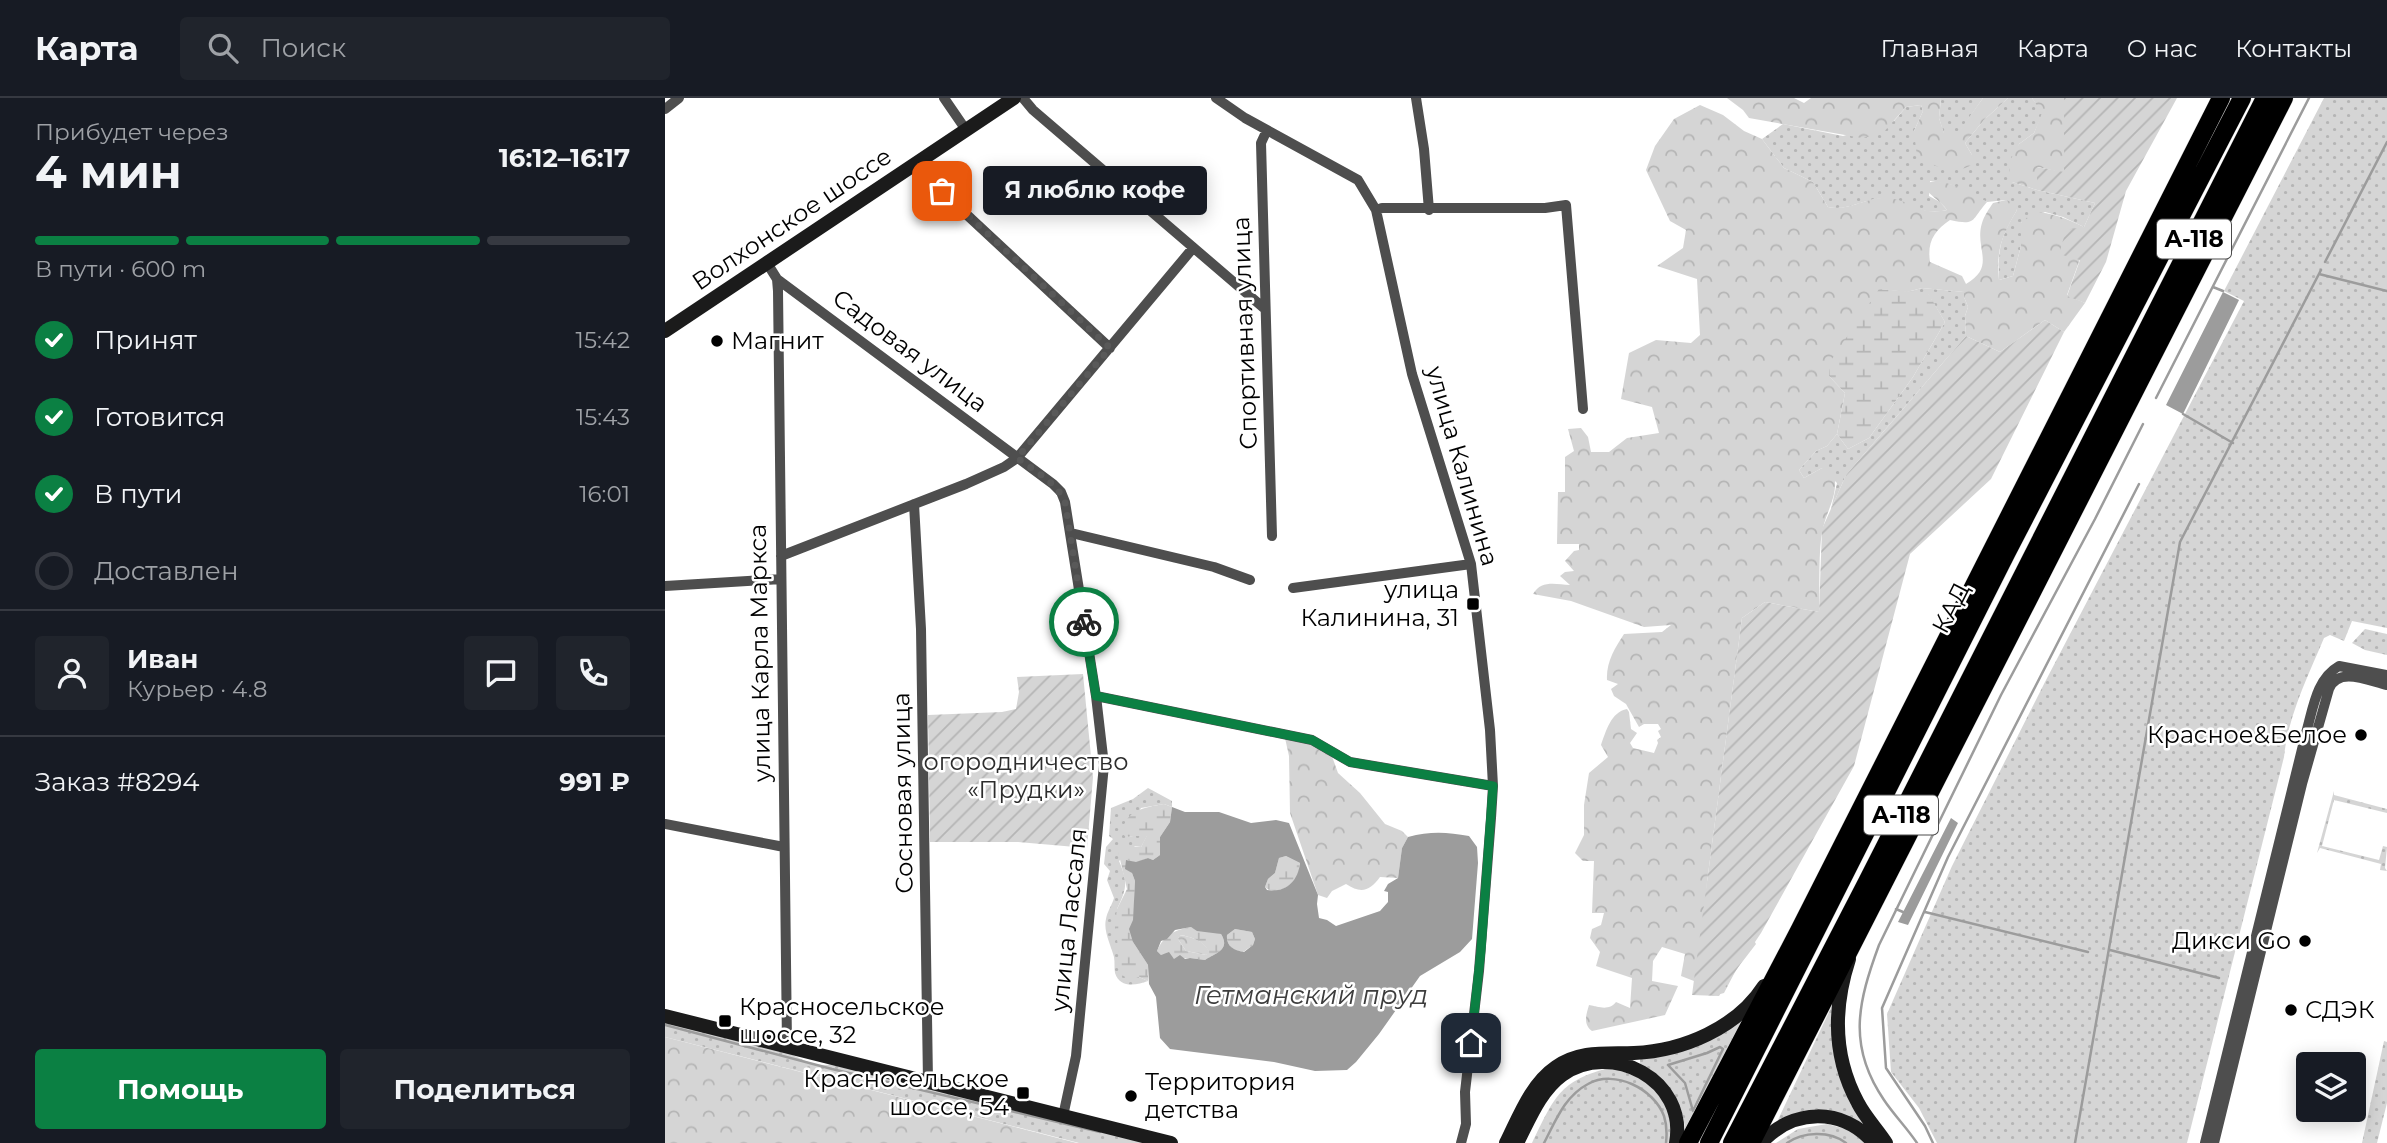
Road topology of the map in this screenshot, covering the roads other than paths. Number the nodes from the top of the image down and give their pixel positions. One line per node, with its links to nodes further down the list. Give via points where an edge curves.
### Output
1 (679, 98): 11 (street)
2 (944, 98): 12 (street)
3 (1014, 98): 12 (main road, Волхонское шоссе)
4 (1023, 98): 17 (street)
5 (1216, 98): 13 (street, улица Калинина)
6 (1416, 98): 16 (street)
7 (2221, 98): 41 (highway)
8 (2242, 98): 30 (highway, КАД / А-118)
9 (2265, 98): 24 (highway, КАД / А-118)
10 (2284, 98): 18 (highway)
11 (665, 109)
12 (966, 130): 14 (main road, Волхонское шоссе)
13 (1266, 130): 15 (street, улица Калинина, via 1358,180); 21 (street, Спортивная улица, via 1261,143)
14 (916, 163): 19 (main road, Волхонское шоссе); 23 (street)
15 (1376, 210): 16 (street); 32 (street, улица Калинина, via 1412,374)
16 (1429, 210): 25 (street, via 1566,205)
17 (1193, 248): 21 (street); 23 (street)
18 (2204, 255): 24 (highway); 45 (highway)
19 (767, 263): 20 (street); 22 (main road, Волхонское шоссе)
20 (777, 279): 26 (street, Садовая улица); 31 (street, улица Карла Маркса)
21 (1265, 309): 29 (street, Спортивная улица)
22 (665, 331)
23 (1110, 348): 26 (street)
24 (2123, 380): 58 (highway, КАД / А-118)
25 (1583, 409)
26 (1017, 458): 27 (street); 28 (street, улица Лассаля, via 1061,492)
27 (914, 504): 31 (street); 49 (street, Сосновая улица, via 922,670)
28 (1071, 533): 34 (street); 40 (street, улица Лассаля)
29 (1272, 536)
30 (2007, 552): 41 (highway); 57 (highway, КАД / А-118)
31 (781, 556): 33 (street, улица Карла Маркса)
32 (1471, 564): 36 (street); 42 (street, улица Калинина)
33 (781, 579): 35 (street); 44 (street, улица Карла Маркса)
34 (1250, 580)
35 (665, 586)
36 (1293, 588)
37 (2339, 671): 38 (street); 39 (street); 63 (street, via 2329,672 2323,680 2309,721); 64 (street, via 2329,689 2302,784)
38 (2387, 675)
39 (2387, 685)
40 (1096, 696): 42 (street, via 1312,740 1350,762); 50 (street, улица Лассаля, via 1104,765 1102,792 1076,1056)
41 (1917, 698): 46 (highway)
42 (1493, 786): 52 (street, улица Калинина)
43 (665, 824): 44 (street)
44 (784, 847): 48 (street, улица Карла Маркса)
45 (1859, 928): 59 (highway); 62 (main road, via 1841,991 1837,1041 1858,1103)
46 (1800, 929): 53 (main road, via 1760,993 1722,1027 1686,1044 1588,1054 1556,1067 1537,1087); 56 (highway)
47 (665, 1016): 48 (main road)
48 (787, 1045): 49 (main road)
49 (928, 1081): 50 (main road)
50 (1063, 1116): 51 (main road)
51 (1171, 1143)
52 (1461, 1143)
53 (1506, 1143)
54 (1517, 1143): 55 (main road, via 1551,1084 1579,1065 1601,1061 1622,1063 1650,1076 1670,1104)
55 (1676, 1143)
56 (1688, 1143)
57 (1709, 1143)
58 (1732, 1143)
59 (1751, 1143)
60 (1761, 1143): 61 (main road, via 1804,1116 1842,1120)
61 (1874, 1143)
62 (1886, 1143)
63 (2205, 1143)
64 (2214, 1143)

